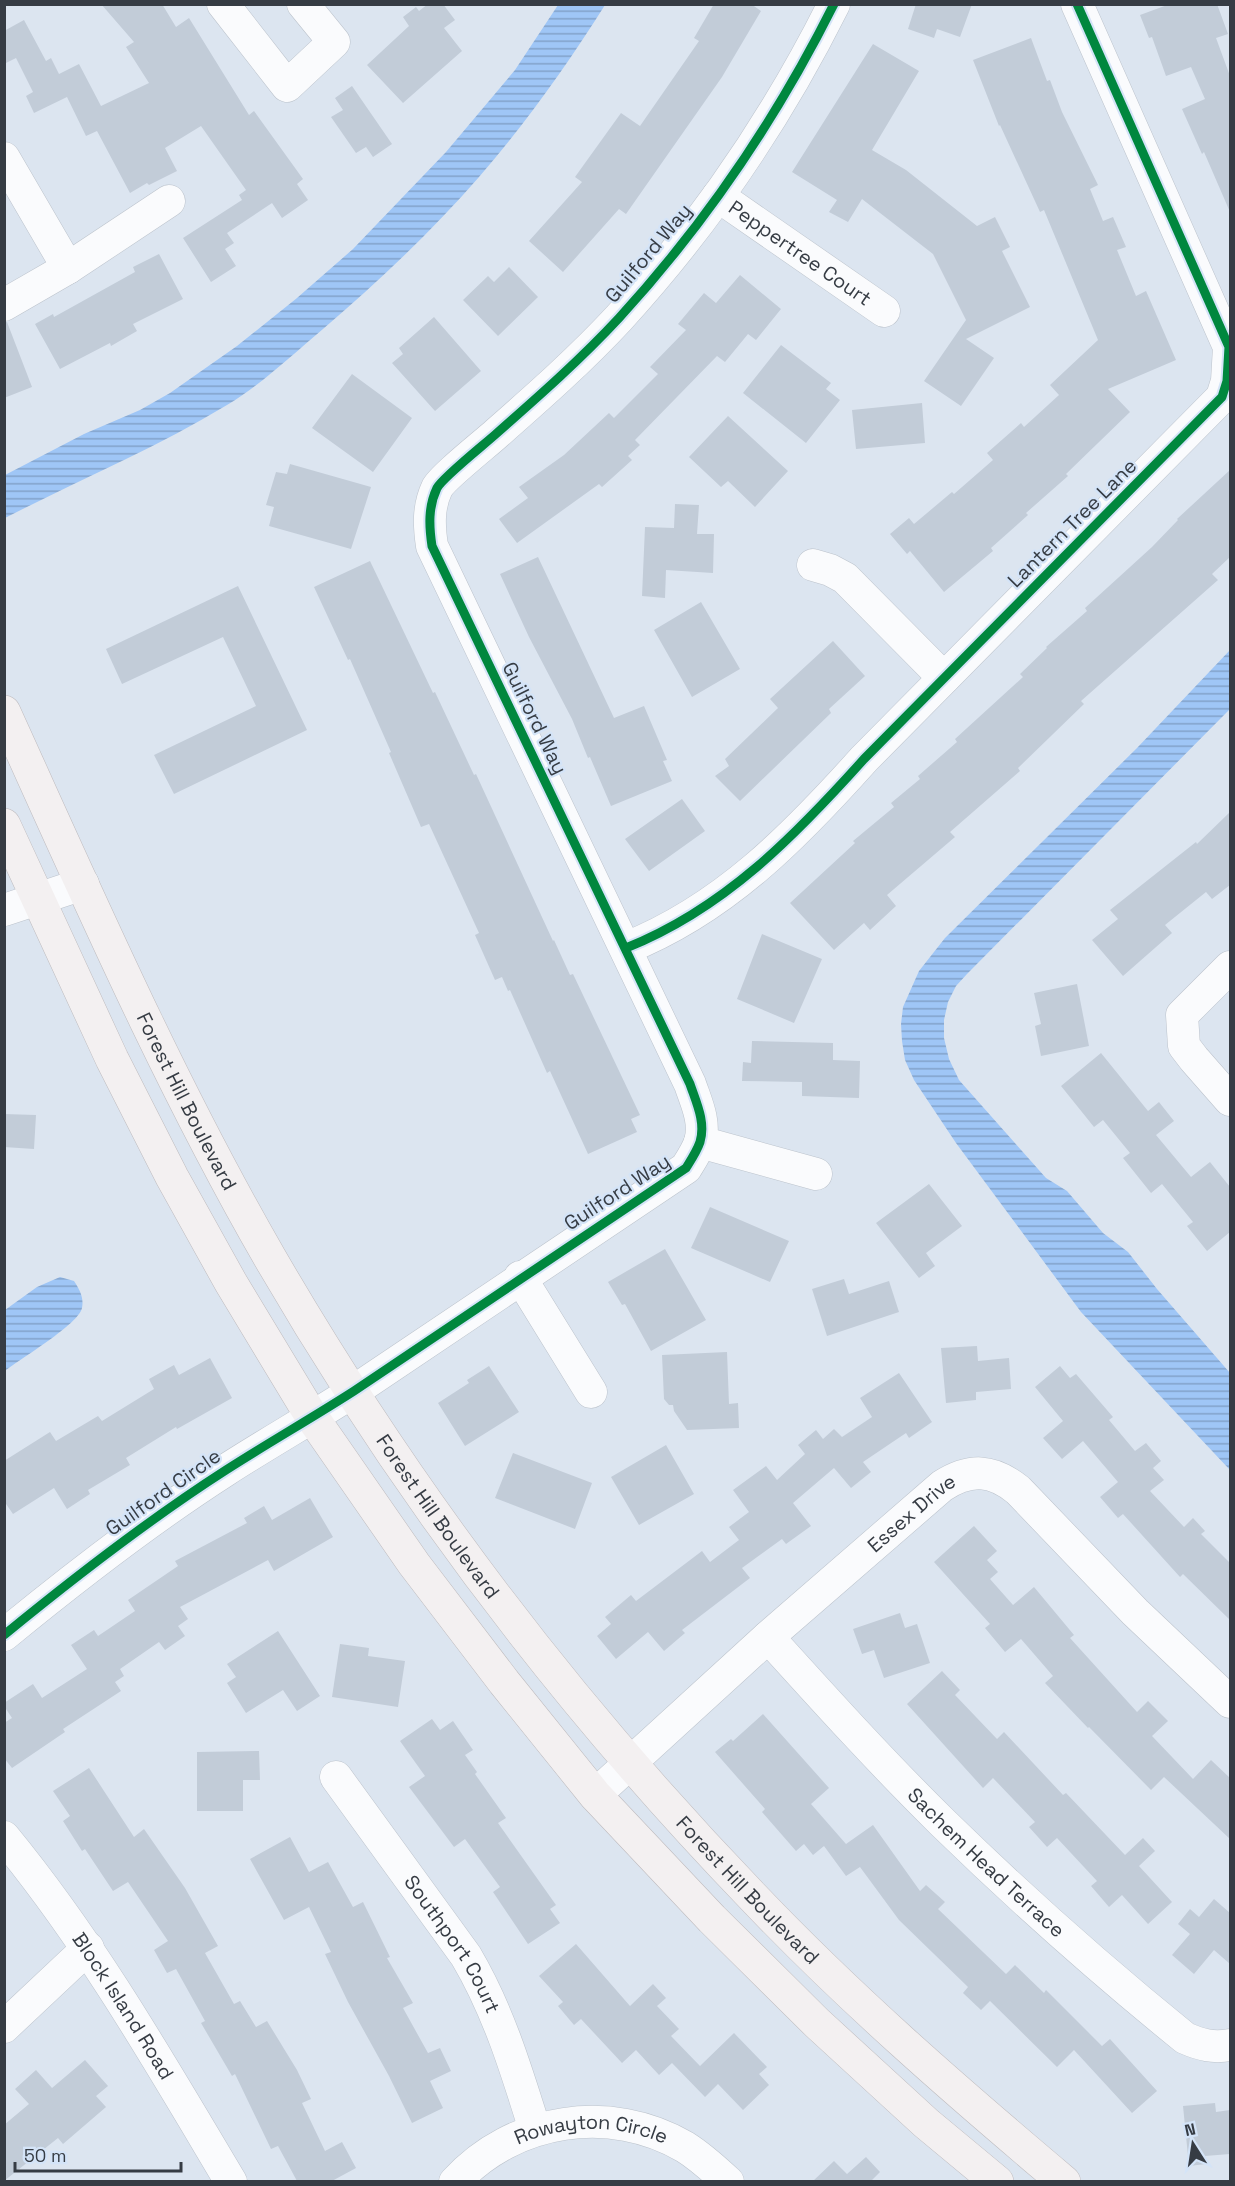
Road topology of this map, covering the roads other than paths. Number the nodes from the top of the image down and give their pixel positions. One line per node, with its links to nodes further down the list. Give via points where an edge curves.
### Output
1 (223, 4): 2 (street, via 287,86 334,42)
2 (303, 4)
3 (834, 4): 6 (street, Guilford Way, via 777,109)
4 (1077, 4): 12 (street, Lantern Tree Lane, via 1229,347 1227,381 1222,397)
5 (4, 158): 8 (street)
6 (718, 196): 10 (street, Peppertree Court); 19 (street, Guilford Way, via 674,255 618,318 559,378 438,486 430,515 432,546)
7 (169, 201): 8 (street)
8 (68, 268): 9 (street)
9 (4, 305)
10 (884, 311)
11 (813, 565): 12 (street, via 845,578)
12 (944, 678): 19 (street, Lantern Tree Lane, via 771,855 690,917)
13 (4, 712): 15 (main road, Forest Hill Boulevard)
14 (4, 825): 16 (main road)
15 (82, 884): 16 (street); 25 (main road, Forest Hill Boulevard, via 152,1037 212,1154)
16 (38, 900): 17 (street); 18 (street); 27 (main road, via 172,1177)
17 (4, 910)
18 (4, 923)
19 (626, 948): 22 (street, Guilford Way, via 690,1084 702,1127)
20 (1230, 967): 21 (street, via 1182,1015 1184,1046)
21 (1230, 1100)
22 (700, 1142): 23 (street); 24 (street, Guilford Way, via 686,1168)
23 (816, 1174)
24 (520, 1278): 25 (street, Guilford Way); 26 (street)
25 (352, 1392): 27 (street, Guilford Circle); 31 (main road, Forest Hill Boulevard, via 454,1542 544,1660)
26 (591, 1392)
27 (312, 1417): 28 (street, Guilford Circle, via 151,1520); 33 (main road, via 414,1564)
28 (4, 1635)
29 (768, 1637): 30 (street, Essex Drive, via 942,1486 963,1475 989,1474 1005,1479 1018,1490 1135,1612); 31 (street, Essex Drive); 37 (street, Sachem Head Terrace, via 942,1823 1047,1921 1185,2038 1201,2045)
30 (1230, 1702)
31 (630, 1763): 33 (street, Essex Drive); 43 (main road, Forest Hill Boulevard, via 752,1897 857,2001 967,2101)
32 (336, 1777): 38 (street, Southport Court, via 483,1984 503,2030)
33 (595, 1795): 42 (main road, via 817,2023 926,2123)
34 (4, 1837): 35 (street, Block Island Road)
35 (88, 1948): 36 (street); 39 (street, Block Island Road)
36 (4, 2027)
37 (1230, 2045)
38 (535, 2130): 40 (street, Rowayton Circle, via 490,2151); 41 (street, Rowayton Circle, via 582,2121 628,2125 685,2147)
39 (231, 2181)
40 (455, 2181)
41 (728, 2181)
42 (997, 2181)
43 (1064, 2181)

